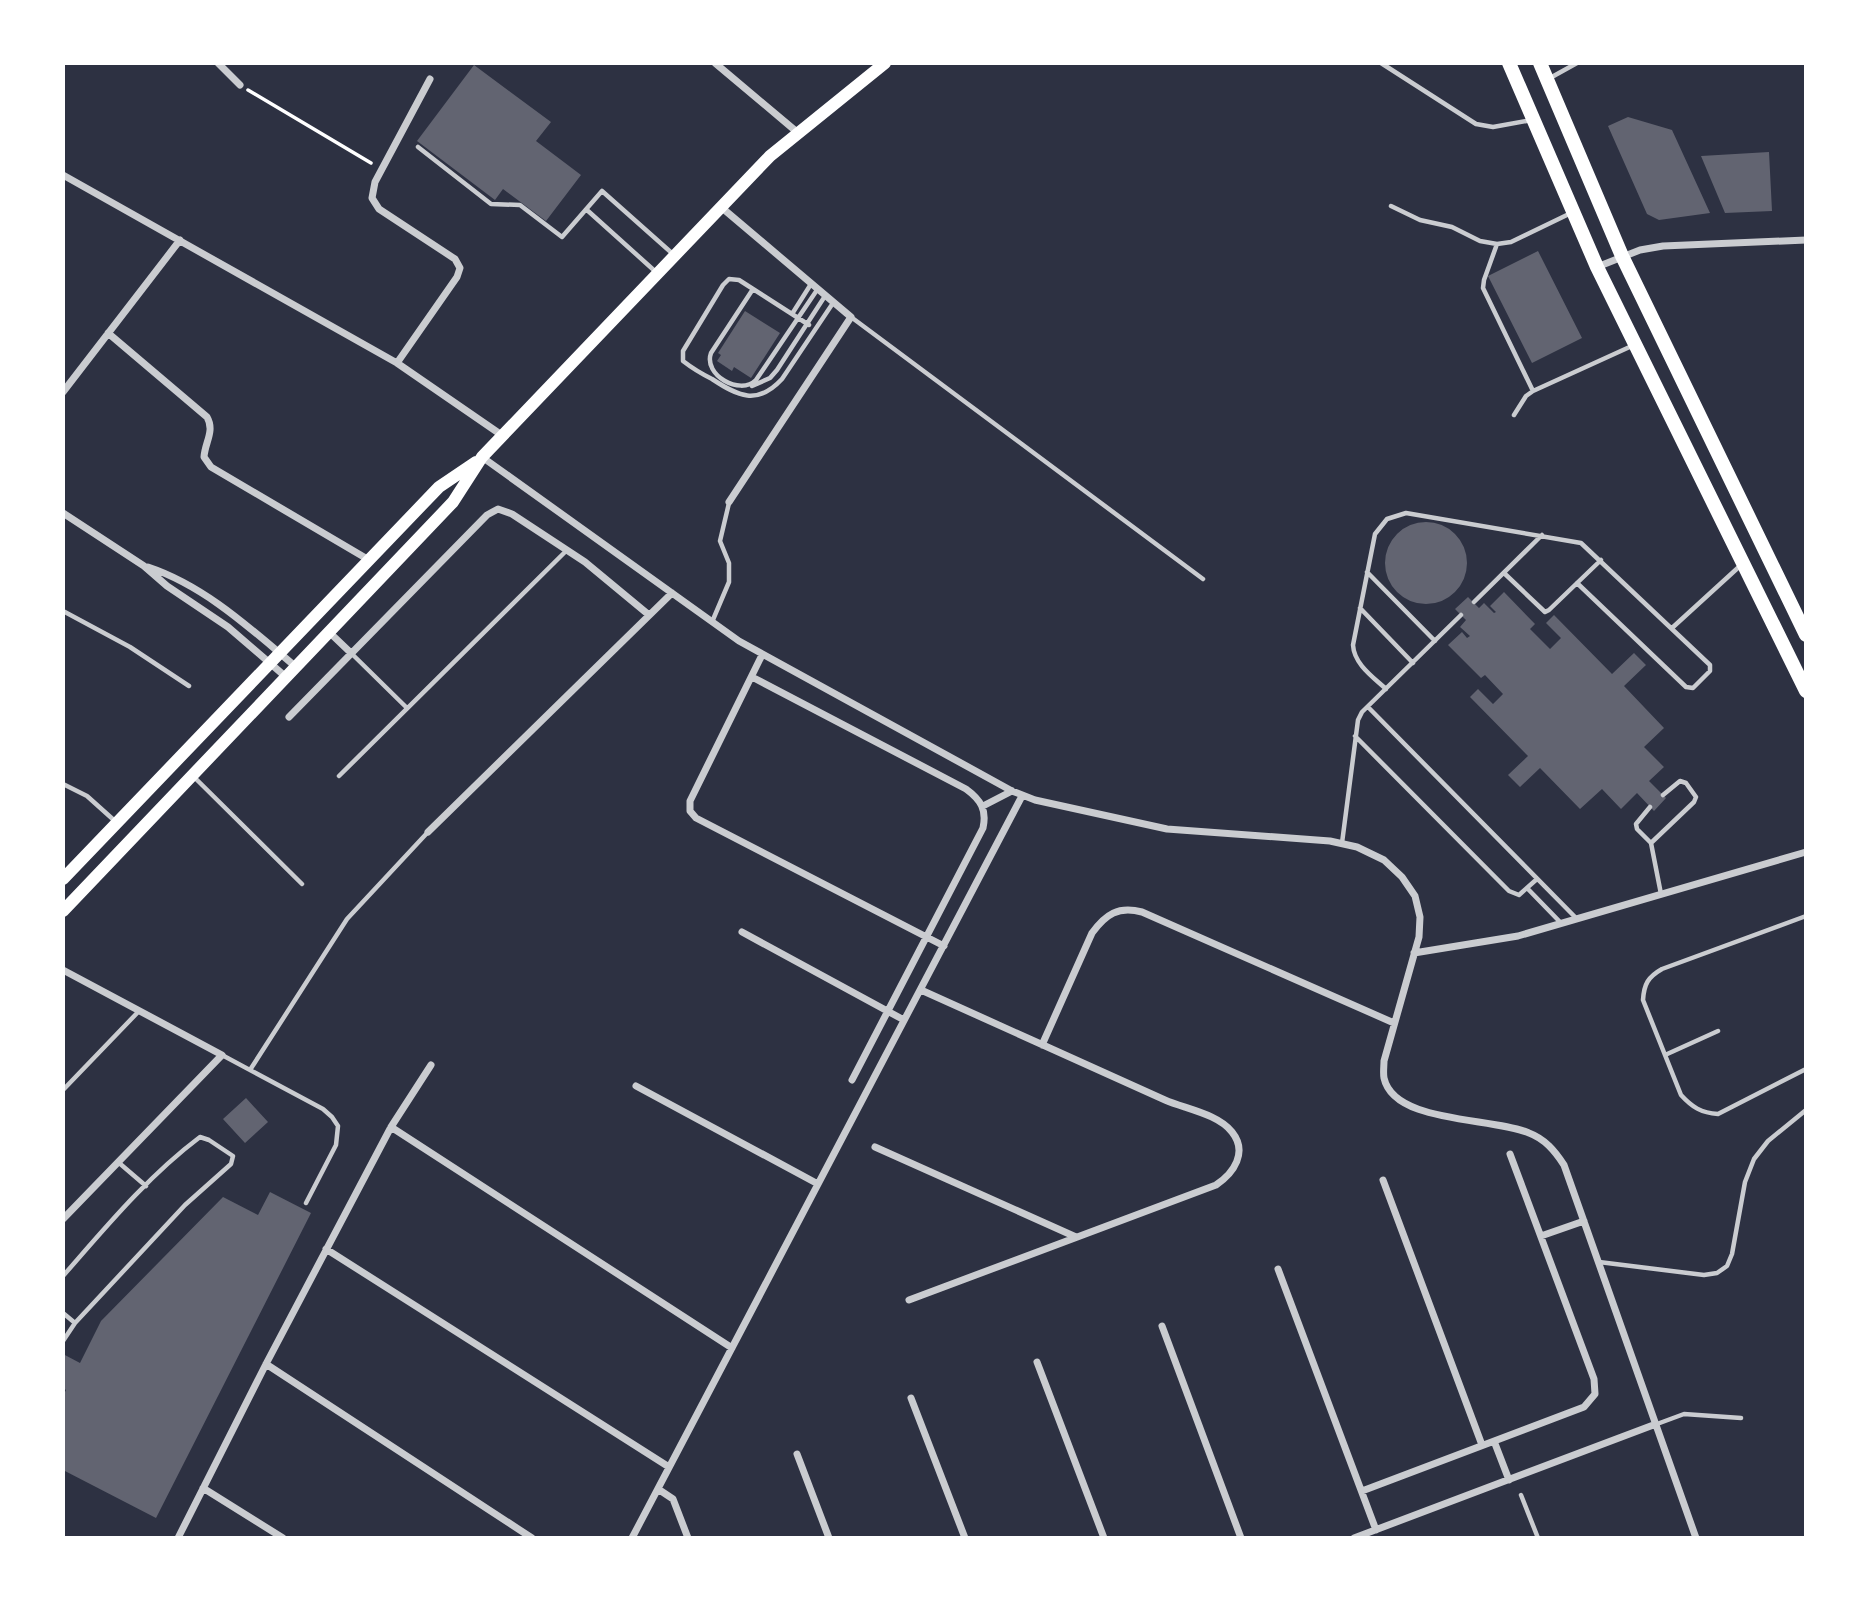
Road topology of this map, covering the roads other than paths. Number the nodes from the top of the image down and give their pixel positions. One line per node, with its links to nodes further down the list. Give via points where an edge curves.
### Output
1 (218, 63): 10 (street)
2 (715, 63): 12 (street)
3 (885, 63): 12 (main road)
4 (1381, 63): 11 (lane, via 1483,127)
5 (1508, 63): 11 (highway)
6 (1540, 63): 9 (highway)
7 (1577, 63): 9 (lane)
8 (430, 79): 37 (street, via 372,190 375,204 455,259 460,268)
9 (1547, 79): 23 (highway)
10 (240, 85)
11 (1533, 120): 18 (highway)
12 (797, 132): 16 (main road)
13 (418, 147): 17 (lane, via 491,204 520,205 562,237)
14 (63, 175): 19 (street)
15 (1391, 206): 21 (lane, via 1480,242)
16 (721, 207): 22 (main road); 26 (street)
17 (587, 210): 22 (lane, via 602,191); 25 (lane)
18 (1573, 212): 21 (lane, via 1511,242); 24 (highway)
19 (180, 240): 35 (street); 37 (street)
20 (1806, 240): 23 (street, via 1663,246)
21 (1497, 244): 39 (lane, via 1483,289)
22 (675, 256): 25 (main road)
23 (1622, 256): 24 (street); 65 (highway)
24 (1597, 267): 36 (highway)
25 (658, 274): 42 (main road)
26 (814, 287): 28 (street); 30 (lane); 32 (lane)
27 (753, 289): 30 (lane); 34 (lane, via 734,279 726,282 683,351 683,361 733,392 754,396 774,388); 38 (lane, via 709,361 715,373)
28 (825, 296): 29 (street); 33 (lane)
29 (833, 303): 31 (street); 34 (lane)
30 (792, 314): 32 (lane)
31 (851, 317): 44 (street); 54 (lane)
32 (798, 318): 33 (lane); 38 (lane, via 756,380)
33 (807, 324): 34 (lane); 38 (lane, via 774,375)
34 (815, 329)
35 (108, 333): 40 (street); 48 (street, via 207,417 211,433 204,457 211,467)
36 (1635, 344): 39 (lane); 50 (highway)
37 (397, 363): 42 (street)
38 (746, 387)
39 (1533, 391): 41 (lane)
40 (63, 392)
41 (1514, 415)
42 (503, 436): 43 (main road)
43 (482, 457): 48 (main road, via 439,487); 56 (street); 64 (main road, via 453,502)
44 (729, 502): 62 (lane, via 720,541 729,563 729,582)
45 (63, 513): 51 (street)
46 (1542, 535): 49 (lane, via 1581,542); 52 (lane, via 1399,513 1378,528); 53 (lane)
47 (567, 550): 60 (street); 68 (street, via 505,510 492,511); 79 (lane)
48 (369, 560): 67 (main road)
49 (1601, 560): 55 (lane); 63 (lane)
50 (1743, 563): 63 (lane); 77 (highway)
51 (144, 566): 67 (street, via 174,576); 70 (street)
52 (1367, 572): 58 (lane); 66 (lane)
53 (1504, 573): 55 (lane, via 1545,612); 57 (lane)
54 (1203, 579)
55 (1577, 583): 63 (lane, via 1691,689 1711,667)
56 (672, 593): 60 (street); 62 (street)
57 (1474, 603)
58 (1360, 608): 71 (lane); 76 (lane, via 1354,654)
59 (63, 611): 75 (lane)
60 (649, 615): 91 (street)
61 (1461, 615): 66 (lane)
62 (712, 622): 69 (street)
63 (1672, 628)
64 (329, 632): 68 (street); 72 (main road)
65 (1806, 635)
66 (1435, 641): 71 (lane)
67 (280, 653): 70 (main road); 72 (street)
68 (351, 653): 79 (lane); 80 (street)
69 (762, 655): 74 (street); 85 (street)
70 (270, 663): 73 (street); 90 (main road)
71 (1413, 663): 76 (lane)
72 (296, 667): 73 (main road)
73 (286, 677): 82 (main road)
74 (751, 677): 88 (street, via 966,789); 105 (street, via 690,801 690,811)
75 (189, 686)
76 (1386, 689): 78 (lane)
77 (1806, 691)
78 (1368, 707): 81 (lane); 96 (lane)
79 (407, 708): 83 (lane)
80 (289, 717)
81 (1354, 735): 92 (lane); 98 (lane, via 1509,891 1519,895)
82 (193, 775): 97 (lane); 100 (main road)
83 (339, 776)
84 (63, 784): 90 (lane, via 87,796)
85 (1012, 791): 87 (street); 88 (street)
86 (1663, 795): 93 (lane, via 1680,781 1696,797)
87 (1022, 796): 92 (street, via 1167,829); 106 (street)
88 (983, 806): 105 (street, via 983,828)
89 (1650, 807): 93 (lane, via 1636,824)
90 (116, 823): 95 (main road)
91 (428, 832): 120 (lane, via 347,919)
92 (1342, 843): 107 (street, via 1384,860 1415,896 1420,917)
93 (1651, 843): 99 (lane)
94 (1806, 852): 99 (street)
95 (63, 878)
96 (1537, 879): 98 (lane); 102 (lane)
97 (302, 884)
98 (1527, 888): 103 (lane)
99 (1661, 895): 102 (street)
100 (63, 911)
101 (1806, 916): 117 (lane, via 1650,976 1643,1000)
102 (1577, 919): 103 (street)
103 (1561, 923): 107 (street, via 1518,936)
104 (742, 932): 111 (street)
105 (927, 937): 106 (street); 111 (street)
106 (944, 946): 109 (street)
107 (1414, 953): 113 (street)
108 (63, 971): 110 (street)
109 (920, 990): 112 (street); 115 (street)
110 (139, 1011): 116 (street); 123 (lane)
111 (888, 1011): 112 (street); 121 (street)
112 (904, 1020): 130 (street)
113 (1394, 1023): 115 (street, via 1127,908 1113,912 1092,933); 134 (street, via 1384,1061 1384,1079 1392,1094 1422,1111 1516,1128 1546,1142 1564,1165)
114 (1718, 1031): 117 (lane)
115 (1042, 1045): 136 (street, via 1220,1121 1238,1140 1236,1166 1216,1185)
116 (222, 1055): 120 (lane); 128 (street)
117 (1665, 1055): 119 (lane, via 1681,1095 1705,1113 1718,1114)
118 (431, 1065): 125 (street)
119 (1806, 1069)
120 (250, 1070): 132 (lane, via 323,1109 338,1126 336,1145)
121 (852, 1080)
122 (636, 1086): 130 (street)
123 (63, 1090)
124 (1806, 1110): 138 (lane, via 1754,1159 1727,1266 1704,1275)
125 (391, 1127): 137 (street); 146 (street)
126 (875, 1147): 136 (street)
127 (1510, 1154): 135 (street)
128 (118, 1162): 131 (lane); 133 (street)
129 (1383, 1180): 153 (street)
130 (818, 1184): 146 (street)
131 (146, 1186): 140 (lane); 143 (lane, via 200,1137 233,1156 231,1164 185,1205)
132 (306, 1203)
133 (63, 1219)
134 (1584, 1221): 135 (street); 138 (street)
135 (1541, 1236): 152 (street, via 1594,1379 1595,1394 1584,1407)
136 (1076, 1237): 141 (street)
137 (326, 1249): 148 (street); 155 (street)
138 (1598, 1262): 151 (street)
139 (1279, 1269): 159 (street)
140 (63, 1276)
141 (909, 1300)
142 (63, 1312): 143 (lane)
143 (75, 1323): 145 (lane)
144 (1161, 1326): 170 (street)
145 (63, 1341)
146 (732, 1348): 155 (street)
147 (1037, 1362): 169 (street)
148 (266, 1364): 157 (street); 164 (street)
149 (911, 1398): 168 (street)
150 (1741, 1418): 151 (lane, via 1685,1414)
151 (1656, 1424): 156 (street); 173 (street)
152 (1494, 1441): 153 (street); 156 (street)
153 (1482, 1446): 159 (street)
154 (797, 1454): 167 (street)
155 (669, 1467): 158 (street)
156 (1510, 1480): 161 (street)
157 (203, 1488): 162 (street); 163 (street)
158 (658, 1489): 165 (street); 166 (street, via 673,1499)
159 (1362, 1491): 161 (street)
160 (1521, 1495): 172 (lane)
161 (1376, 1530): 171 (street)
162 (178, 1538)
163 (283, 1538)
164 (532, 1538)
165 (632, 1538)
166 (688, 1538)
167 (829, 1538)
168 (965, 1538)
169 (1104, 1538)
170 (1241, 1538)
171 (1354, 1538)
172 (1538, 1538)
173 (1696, 1538)

